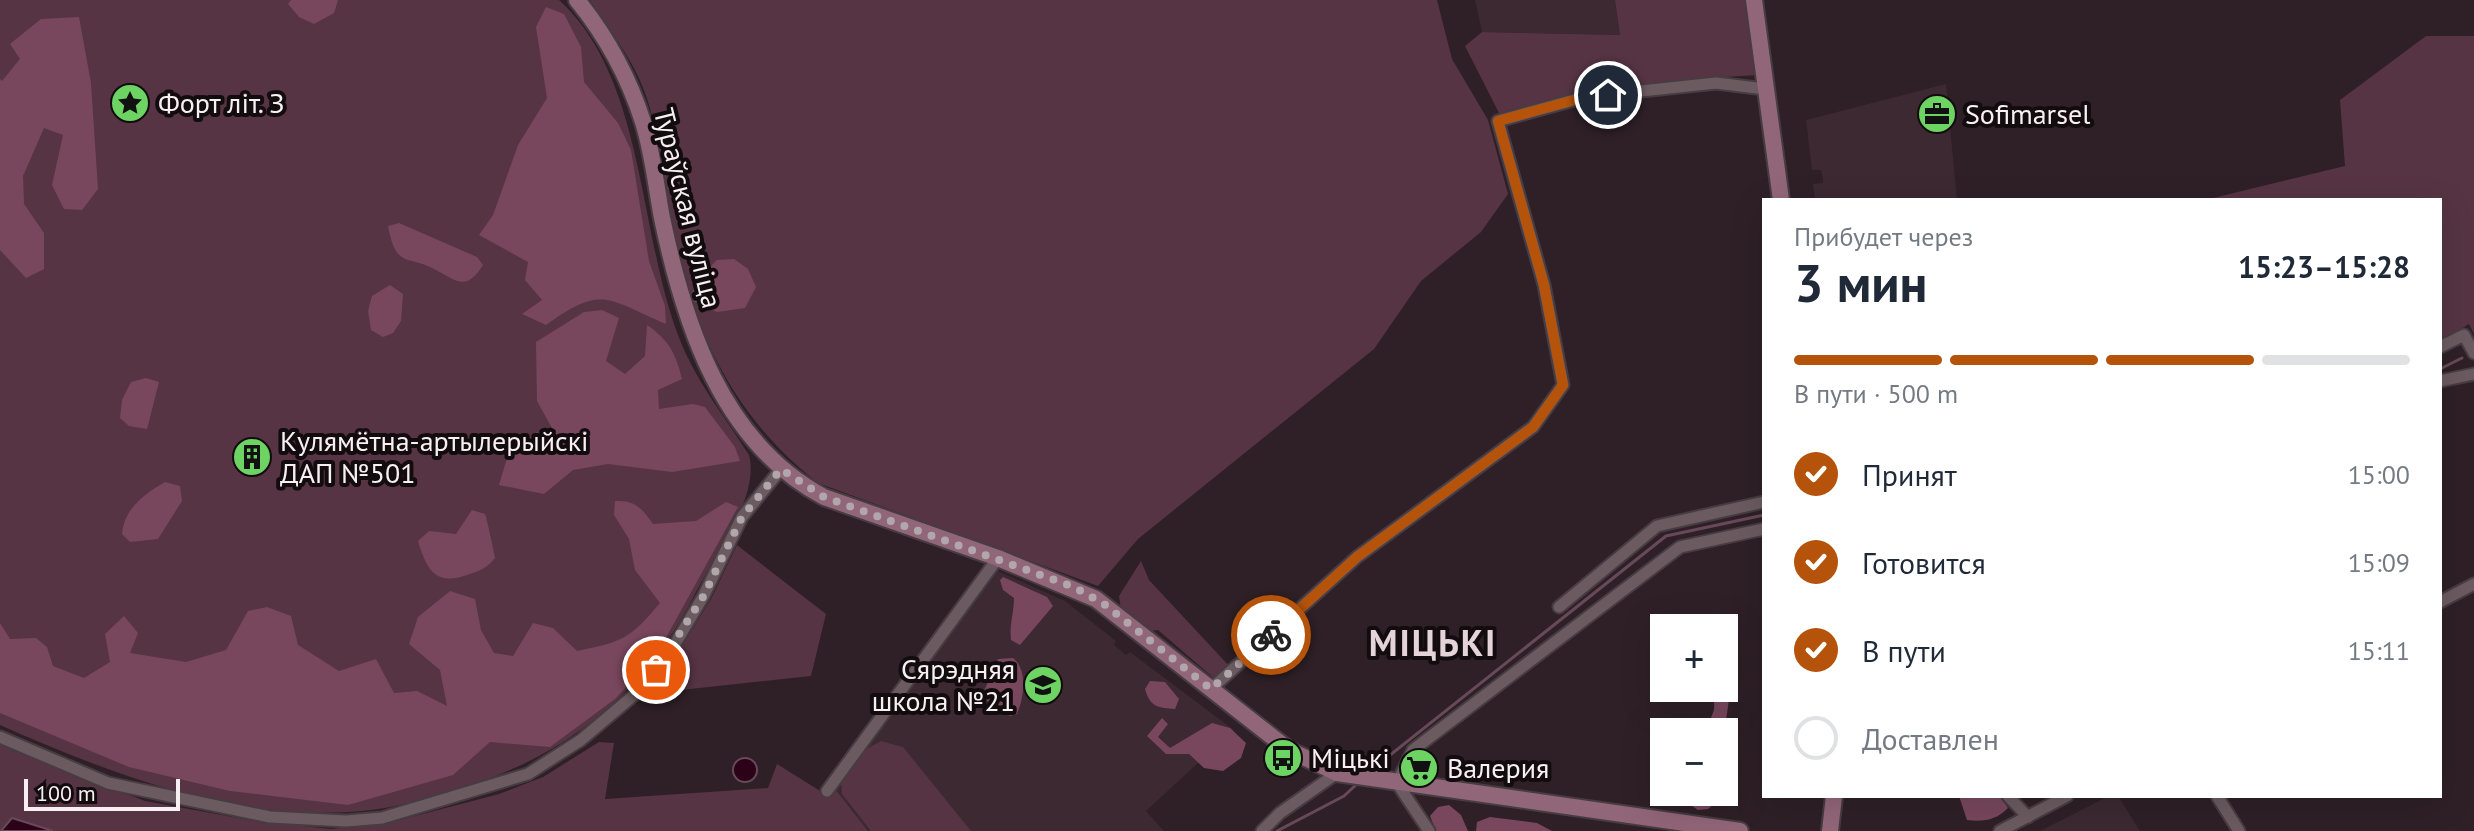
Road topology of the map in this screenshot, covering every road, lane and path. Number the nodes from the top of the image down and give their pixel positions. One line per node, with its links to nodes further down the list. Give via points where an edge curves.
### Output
1 (577, 0): 9 (street, Тураўская вуліца, via 625,74 643,123 694,338 739,422)
2 (1754, 0): 3 (street)
3 (1765, 89): 4 (street); 16 (street, via 1716,83 1585,97 1498,121 1544,285 1563,385 1533,427 1357,557)
4 (1781, 198)
5 (2442, 346): 6 (street, via 2464,335)
6 (2474, 353)
7 (2474, 374): 8 (street)
8 (2442, 381)
9 (781, 469): 12 (street, Тураўская вуліца, via 824,497); 17 (street, via 742,517 703,597 640,690 590,733 528,774 382,818 270,817 108,783)
10 (1762, 502): 15 (street, via 1657,526)
11 (1762, 529): 19 (street, via 1680,547 1413,750)
12 (998, 558): 16 (street, Тураўская вуліца, via 1096,599); 20 (street)
13 (2474, 584): 14 (street)
14 (2442, 601)
15 (1559, 607)
16 (1211, 689): 18 (street, Тураўская вуліца, via 1289,750)
17 (0, 737)
18 (1337, 773): 19 (street, Тураўская вуліца); 27 (street)
19 (1394, 783): 26 (street, Тураўская вуліца); 28 (street)
20 (827, 791)
21 (1834, 798): 30 (street)
22 (2010, 798): 25 (street)
23 (2063, 798): 25 (street)
24 (2218, 798): 32 (street)
25 (2028, 817): 31 (street)
26 (1693, 828): 29 (street, Тураўская вуліца)
27 (1262, 831)
28 (1429, 831)
29 (1740, 831)
30 (1830, 831)
31 (2000, 831)
32 (2239, 831)

